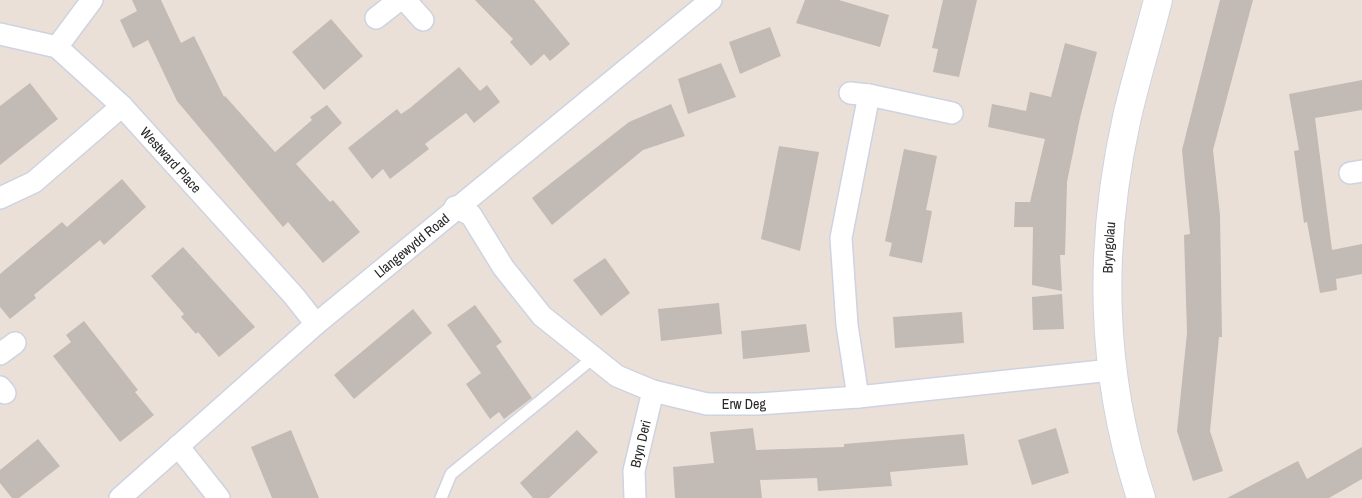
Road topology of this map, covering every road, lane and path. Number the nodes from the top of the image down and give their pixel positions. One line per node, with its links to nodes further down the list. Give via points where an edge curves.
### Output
1 (92, 0): 9 (street)
2 (399, 0): 6 (street)
3 (405, 0): 7 (street)
4 (711, 0): 13 (street, Llangewydd Road)
5 (1158, 0): 16 (street, Bryngolau, via 1127,118 1111,210 1106,287)
6 (376, 18)
7 (423, 20)
8 (0, 34): 9 (street, Westward Place)
9 (57, 47): 10 (street, Westward Place)
10 (122, 106): 12 (street, via 34,182); 14 (street, Westward Place)
11 (952, 113): 18 (street, via 860,94 841,238 847,326)
12 (0, 198)
13 (455, 207): 14 (street, Llangewydd Road); 15 (street, Erw Deg, via 470,214 503,266 542,316)
14 (316, 324): 19 (street, Llangewydd Road)
15 (592, 358): 17 (street, Erw Deg, via 617,376); 22 (lane, via 451,474)
16 (1111, 370): 18 (street, Erw Deg); 24 (street, Bryngolau, via 1128,460)
17 (653, 391): 18 (street, Erw Deg, via 707,404); 23 (street, Bryn Deri, via 634,471)
18 (858, 397)
19 (178, 446): 20 (street, Llangewydd Road); 21 (street)
20 (120, 498)
21 (219, 498)
22 (441, 498)
23 (635, 498)
24 (1141, 498)

